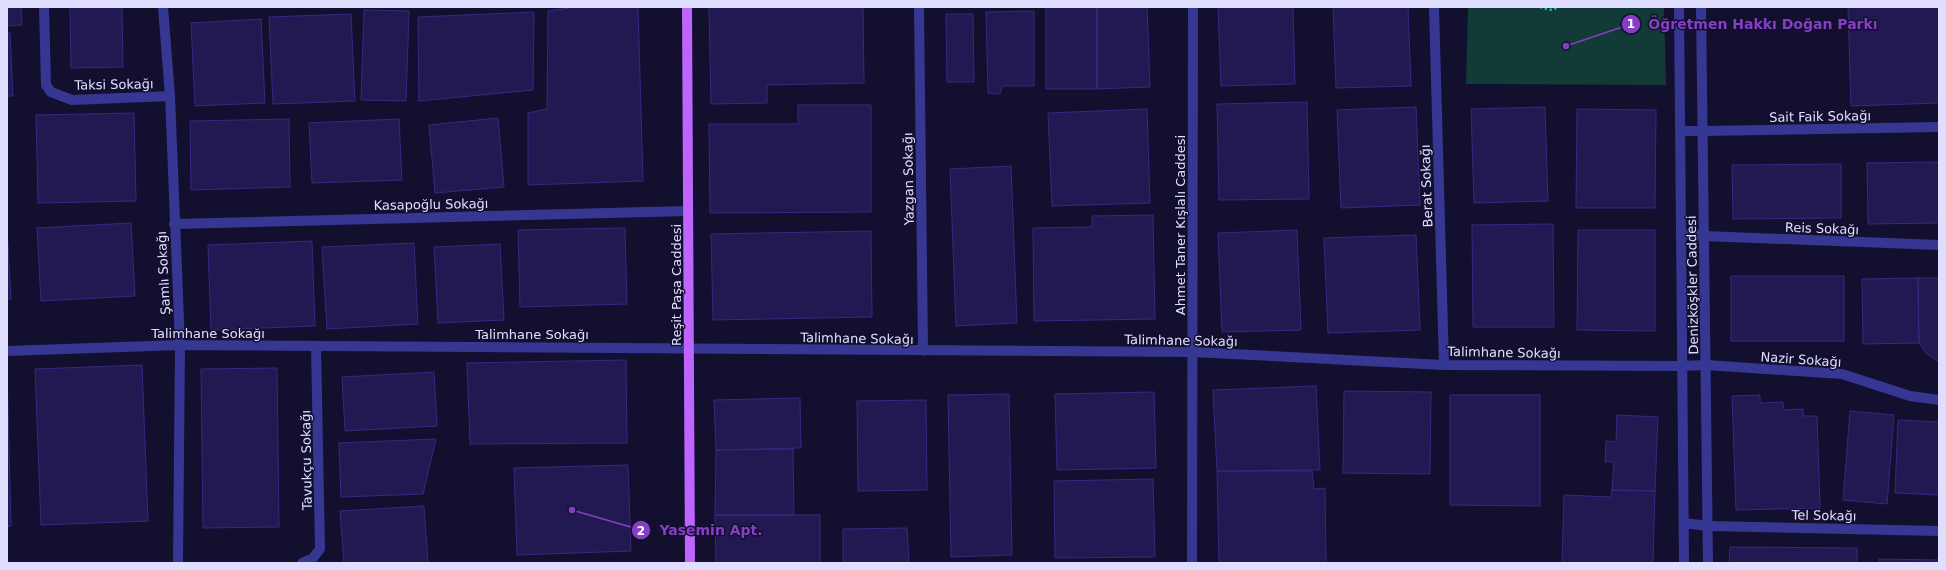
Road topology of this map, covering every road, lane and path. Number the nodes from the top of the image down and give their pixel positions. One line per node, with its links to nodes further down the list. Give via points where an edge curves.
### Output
1 (44, 7): 11 (street, Taksi Sokağı, via 46,85 51,92 72,100)
2 (163, 7): 11 (street, Şamlı Sokağı)
3 (687, 7): 15 (main road, Reşit Paşa Caddesi)
4 (919, 7): 24 (street, Yazgan Sokağı)
5 (1193, 7): 25 (street, Ahmet Taner Kışlalı Caddesi)
6 (1434, 7): 26 (street, Berat Sokağı)
7 (1540, 7): 8 (path, via 1552,10)
8 (1558, 7)
9 (1679, 7): 13 (street, Denizköşkler Caddesi)
10 (1701, 7): 14 (street, Denizköşkler Caddesi)
11 (170, 96): 16 (street, Şamlı Sokağı)
12 (1939, 127): 14 (street, Sait Faik Sokağı)
13 (1680, 131): 14 (street, Sait Faik Sokağı); 17 (street, Denizköşkler Caddesi)
14 (1702, 131): 18 (street, Denizköşkler Caddesi)
15 (688, 211): 16 (street, Kasapoğlu Sokağı); 22 (main road, Reşit Paşa Caddesi)
16 (174, 224): 20 (street, Şamlı Sokağı)
17 (1681, 234): 18 (street, Reis Sokağı); 28 (street, Denizköşkler Caddesi)
18 (1704, 236): 19 (street, Reis Sokağı); 27 (street, Denizköşkler Caddesi)
19 (1939, 246)
20 (180, 345): 21 (street, Talimhane Sokağı); 23 (street, Talimhane Sokağı); 33 (street, Şamlı Sokağı)
21 (316, 346): 22 (street, Talimhane Sokağı); 34 (street, Tavukçu Sokağı, via 320,549 313,558)
22 (689, 348): 24 (street, Talimhane Sokağı); 35 (main road, Reşit Paşa Caddesi)
23 (7, 351)
24 (923, 352): 25 (street, Talimhane Sokağı)
25 (1193, 352): 26 (street, Talimhane Sokağı); 36 (street, Ahmet Taner Kışlalı Caddesi)
26 (1444, 365): 28 (street, Talimhane Sokağı)
27 (1706, 365): 28 (street, Talimhane Sokağı); 29 (street, Nazir Sokağı, via 1842,374 1910,396); 31 (street, Denizköşkler Caddesi)
28 (1682, 366): 30 (street, Denizköşkler Caddesi)
29 (1939, 400)
30 (1684, 524): 31 (street, Tel Sokağı); 37 (street, Denizköşkler Caddesi)
31 (1708, 526): 32 (street, Tel Sokağı); 38 (street, Denizköşkler Caddesi)
32 (1939, 531)
33 (178, 563)
34 (302, 563)
35 (690, 563)
36 (1192, 563)
37 (1684, 563)
38 (1708, 563)

